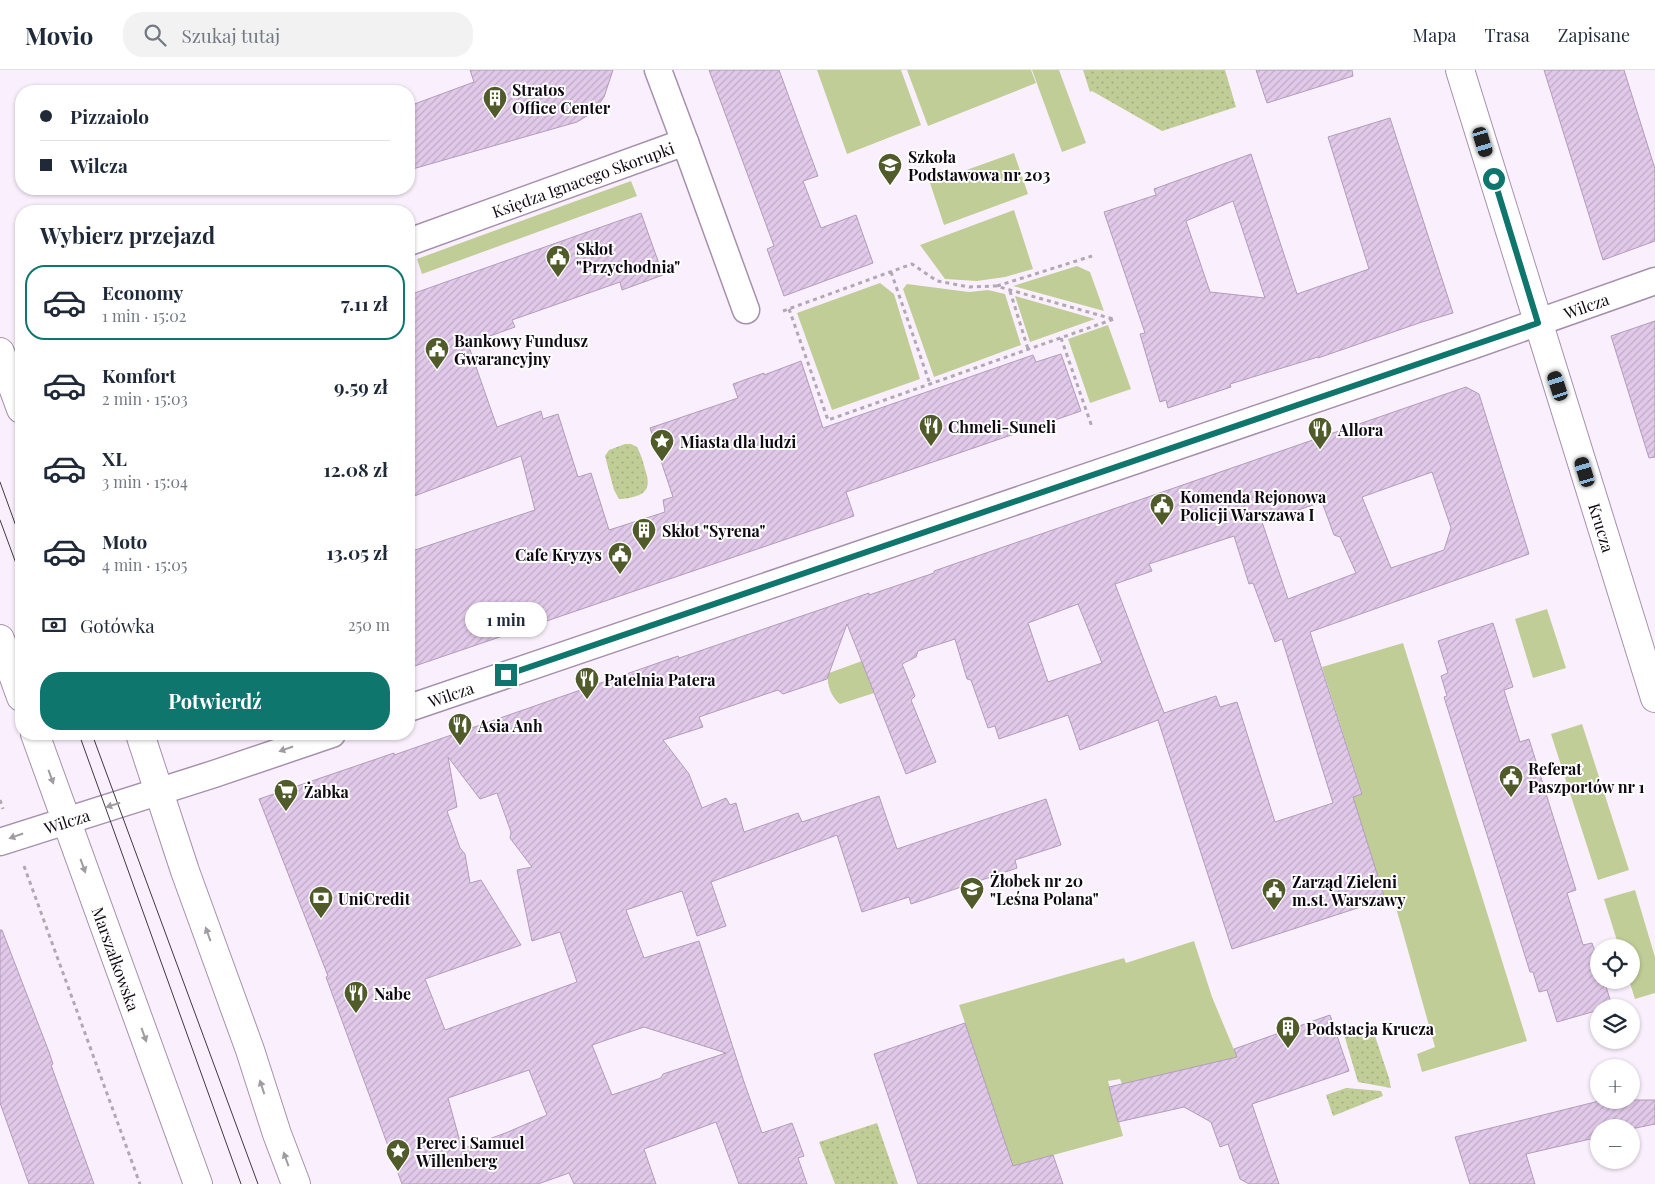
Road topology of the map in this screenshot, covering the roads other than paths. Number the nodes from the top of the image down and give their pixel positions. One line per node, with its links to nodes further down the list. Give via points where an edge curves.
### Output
1 (658, 70): 3 (street, Księdza Ignacego Skorupki)
2 (1460, 70): 7 (main road, Krucza)
3 (685, 142): 4 (street, Księdza Ignacego Skorupki); 6 (street)
4 (415, 240)
5 (1655, 281): 7 (street, Wilcza)
6 (746, 310)
7 (1538, 323): 12 (main road, Krucza); 13 (street, Wilcza)
8 (0, 352): 9 (main road)
9 (15, 393)
10 (0, 639): 11 (main road)
11 (15, 680)
12 (1655, 698)
13 (415, 706)
14 (37, 740): 18 (main road, Marszałkowska, one-way to 18)
15 (142, 740): 17 (main road)
16 (314, 740): 17 (street, Wilcza, one-way to 17)
17 (159, 791): 18 (street, Wilcza, one-way to 18); 21 (main road, one-way to 17)
18 (66, 820): 19 (street, Wilcza, one-way to 19); 20 (main road, Marszałkowska, one-way to 20)
19 (0, 842)
20 (198, 1184)
21 (296, 1184)

